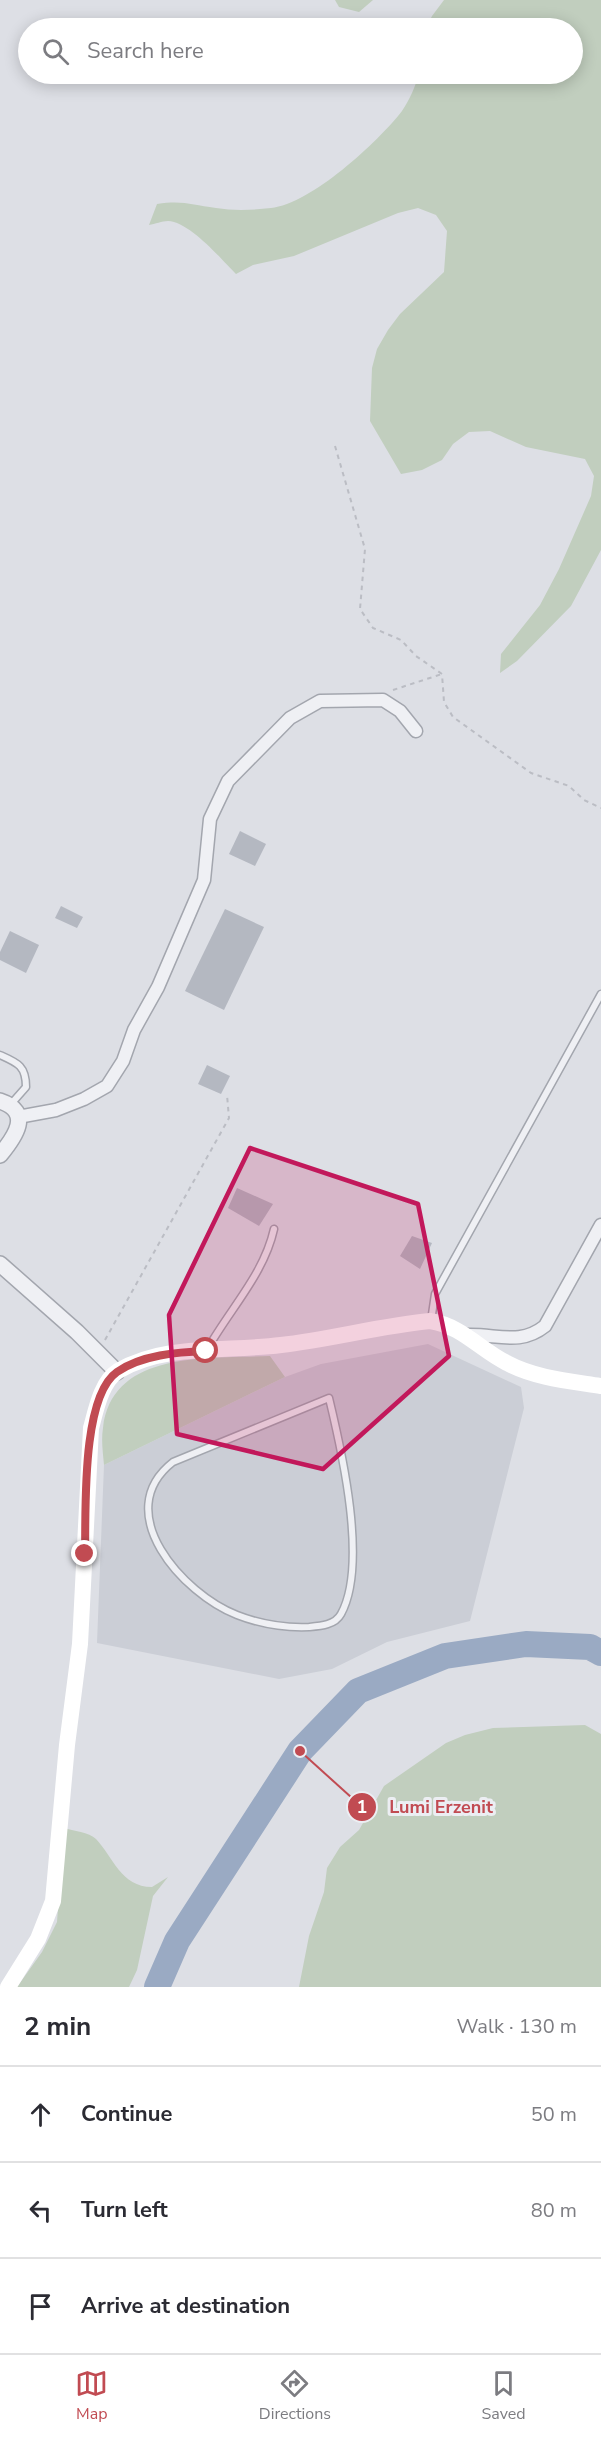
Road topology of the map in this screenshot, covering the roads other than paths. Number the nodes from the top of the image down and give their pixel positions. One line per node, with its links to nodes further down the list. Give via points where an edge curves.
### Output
1 (416, 731): 4 (street, via 383,700 320,701 290,718 228,781 210,819 204,880 123,1061 107,1086 56,1110)
2 (601, 994): 9 (lane, via 435,1294)
3 (0, 1055): 4 (lane, via 21,1064 26,1073 26,1087)
4 (10, 1108): 5 (street, via 19,1126)
5 (0, 1155)
6 (601, 1225): 10 (street, via 545,1326 523,1337)
7 (273, 1229): 11 (lane, via 270,1245 238,1305)
8 (0, 1264): 12 (street)
9 (430, 1321): 10 (main road, via 447,1324); 11 (main road, via 279,1346)
10 (468, 1335): 13 (main road, via 508,1364 540,1376)
11 (206, 1351): 12 (main road, via 162,1356)
12 (117, 1372): 15 (main road, via 99,1399 90,1428 80,1644 53,1901 38,1940)
13 (601, 1386)
14 (329, 1398): 14 (lane, via 349,1498 353,1570 341,1616 324,1625 295,1627 264,1624 235,1615 175,1570 155,1543 148,1512 153,1486 160,1472 173,1462)
15 (8, 1987)

